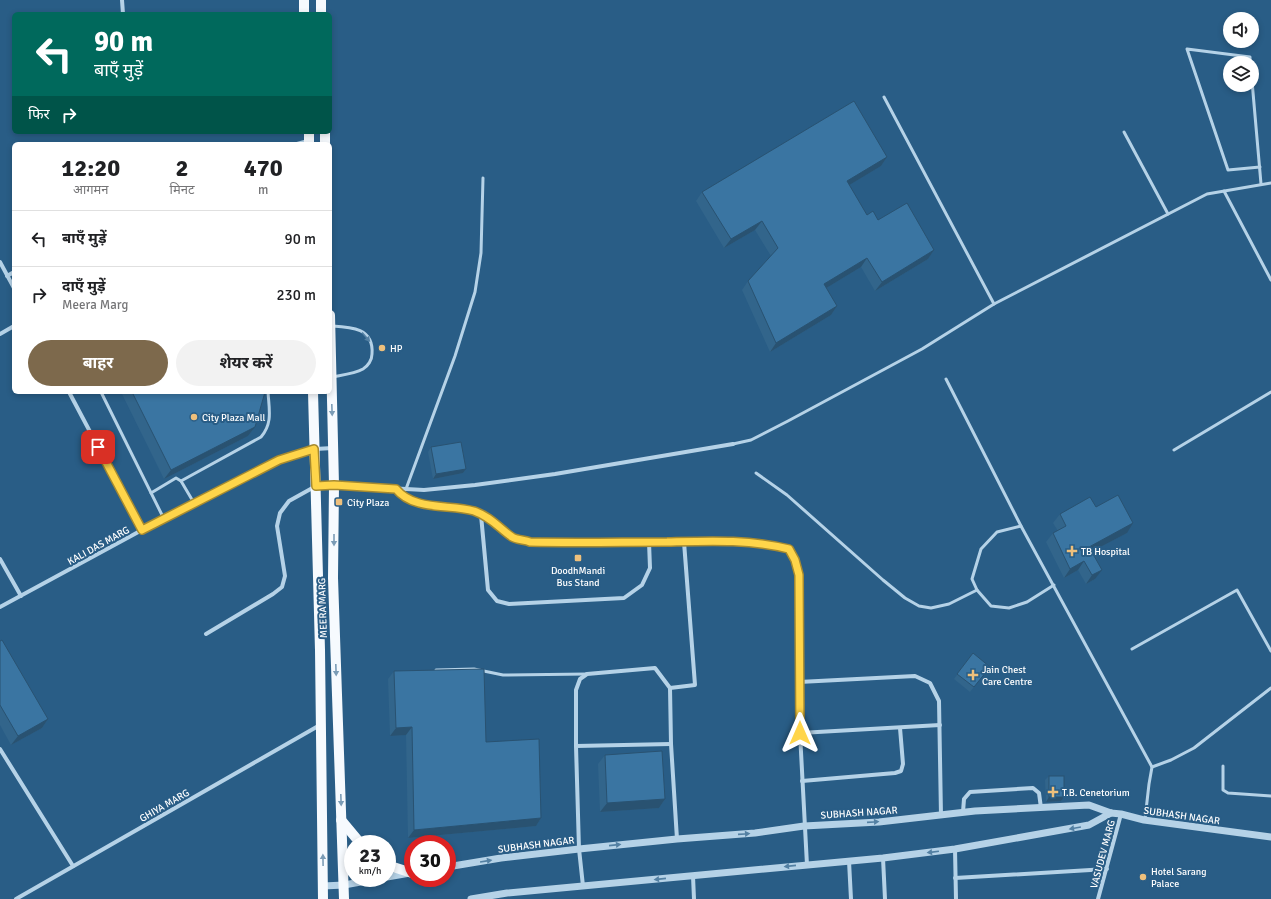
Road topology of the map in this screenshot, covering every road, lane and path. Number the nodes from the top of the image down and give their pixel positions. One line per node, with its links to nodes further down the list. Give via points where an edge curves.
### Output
1 (122, 0): 4 (street)
2 (304, 0): 5 (main road)
3 (321, 0): 6 (main road)
4 (123, 12)
5 (304, 12)
6 (321, 12)
7 (1242, 56): 11 (lane, via 1187,49 1228,170)
8 (1253, 92): 11 (lane)
9 (884, 97): 22 (lane)
10 (1124, 132): 16 (lane)
11 (1260, 166): 14 (lane)
12 (483, 178): 42 (lane, via 480,253 475,292 455,356)
13 (1271, 183): 14 (lane)
14 (1261, 184): 15 (lane)
15 (1224, 190): 16 (lane, via 1207,194); 20 (lane)
16 (1168, 214): 22 (lane)
17 (0, 262): 19 (street)
18 (12, 273): 19 (street)
19 (7, 276): 21 (street)
20 (1271, 280)
21 (12, 285)
22 (994, 304): 33 (lane, via 922,349 835,396 751,440)
23 (332, 326): 26 (lane, one-way to 26, via 350,327 362,332 370,339 372,350 371,360 363,369)
24 (12, 327): 25 (street)
25 (0, 334)
26 (332, 377): 34 (main road, MEERA MARG, one-way to 34)
27 (946, 379): 47 (lane)
28 (1271, 392): 36 (lane)
29 (70, 394): 48 (street)
30 (102, 394): 43 (lane)
31 (268, 394): 38 (lane, via 269,421 267,430 261,437)
32 (313, 394): 35 (main road, MEERA MARG)
33 (733, 444): 42 (street, via 555,474 475,485 424,490)
34 (333, 448): 35 (street, KALI DAS MARG); 39 (main road, MEERA MARG)
35 (314, 449): 40 (main road, MEERA MARG); 44 (street, KALI DAS MARG, via 279,460)
36 (1174, 450)
37 (756, 474): 53 (lane, via 787,495 883,580 919,606 931,608 949,604)
38 (181, 481): 43 (lane, via 176,478); 44 (lane)
39 (334, 485): 40 (street); 41 (street); 80 (main road, MEERA MARG, one-way to 80, via 333,578)
40 (316, 486): 56 (street, via 289,501 280,513 277,526 285,576 282,587); 64 (main road, MEERA MARG)
41 (396, 489): 42 (street); 45 (street, via 402,495 420,503 452,507)
42 (406, 489)
43 (151, 493): 46 (lane)
44 (194, 503): 46 (street, KALI DAS MARG)
45 (481, 515): 49 (street, via 494,521 513,538 530,542); 49 (street, via 488,590 497,601 509,604 624,598 642,585 650,568)
46 (164, 519): 48 (street, KALI DAS MARG)
47 (1020, 526): 52 (lane); 53 (lane, via 997,532 981,549 972,579)
48 (142, 530): 54 (street, KALI DAS MARG)
49 (649, 542): 50 (street)
50 (684, 542): 61 (street, via 748,542 789,549 799,575); 62 (street, via 696,685)
51 (0, 559): 54 (street)
52 (1054, 586): 53 (lane, via 1027,602 1009,608 991,606); 72 (lane)
53 (977, 590)
54 (21, 596): 55 (street, KALI DAS MARG)
55 (0, 608)
56 (206, 634)
57 (1132, 649): 58 (lane, via 1237,590)
58 (1271, 651)
59 (436, 670): 60 (lane, via 474,669 503,675)
60 (587, 674): 62 (street, via 655,668); 69 (street, via 580,679 576,690)
61 (800, 682): 65 (street, via 915,676 930,683 939,701); 67 (street)
62 (670, 688): 68 (street)
63 (1271, 688): 72 (lane, via 1194,748)
64 (321, 725): 91 (street, GHIYA MARG); 97 (main road, MEERA MARG, one-way to 64)
65 (940, 725): 66 (street); 79 (street)
66 (900, 728): 67 (street); 73 (street, via 903,764 901,771)
67 (800, 733): 73 (street)
68 (671, 744): 69 (street); 85 (street)
69 (576, 746): 86 (street)
70 (0, 750): 91 (street)
71 (1223, 766): 74 (lane, via 1224,790 1228,793)
72 (1152, 768): 81 (lane)
73 (802, 781): 82 (street)
74 (1271, 796)
75 (1041, 808): 76 (street, SUBHASH NAGAR); 76 (street, via 1039,793 1033,788 1025,788 970,792 964,799); 77 (street, SUBHASH NAGAR, via 1089,805)
76 (963, 812): 79 (street, SUBHASH NAGAR)
77 (1111, 814): 78 (street, SUBHASH NAGAR); 87 (street, one-way to 87, via 1089,825)
78 (1121, 814): 81 (street, SUBHASH NAGAR); 93 (street, VASUDEV MARG)
79 (941, 816): 82 (street, SUBHASH NAGAR, one-way to 79)
80 (341, 820): 83 (main road); 96 (main road, MEERA MARG)
81 (1144, 820): 84 (street, SUBHASH NAGAR)
82 (804, 826): 85 (street, SUBHASH NAGAR, one-way to 82, via 755,833); 90 (street)
83 (354, 835)
84 (1271, 837)
85 (678, 838): 86 (street, SUBHASH NAGAR, one-way to 85)
86 (579, 849): 92 (street, SUBHASH NAGAR, one-way to 86); 99 (street)
87 (955, 849): 88 (street, one-way to 88); 95 (street)
88 (883, 858): 89 (street); 107 (street)
89 (849, 861): 90 (street); 106 (street)
90 (807, 865): 94 (street, one-way to 94)
91 (73, 866): 101 (street, GHIYA MARG)
92 (456, 866)
93 (1106, 869): 95 (street); 109 (street, VASUDEV MARG)
94 (693, 876): 99 (street, one-way to 99); 105 (street)
95 (955, 878): 108 (street)
96 (344, 885): 97 (street)
97 (323, 886): 102 (main road, MEERA MARG)
98 (344, 887): 103 (main road, MEERA MARG)
99 (583, 887): 100 (street)
100 (507, 896): 104 (street)
101 (16, 899)
102 (323, 899)
103 (344, 899)
104 (471, 899)
105 (694, 899)
106 (851, 899)
107 (885, 899)
108 (956, 899)
109 (1098, 899)

